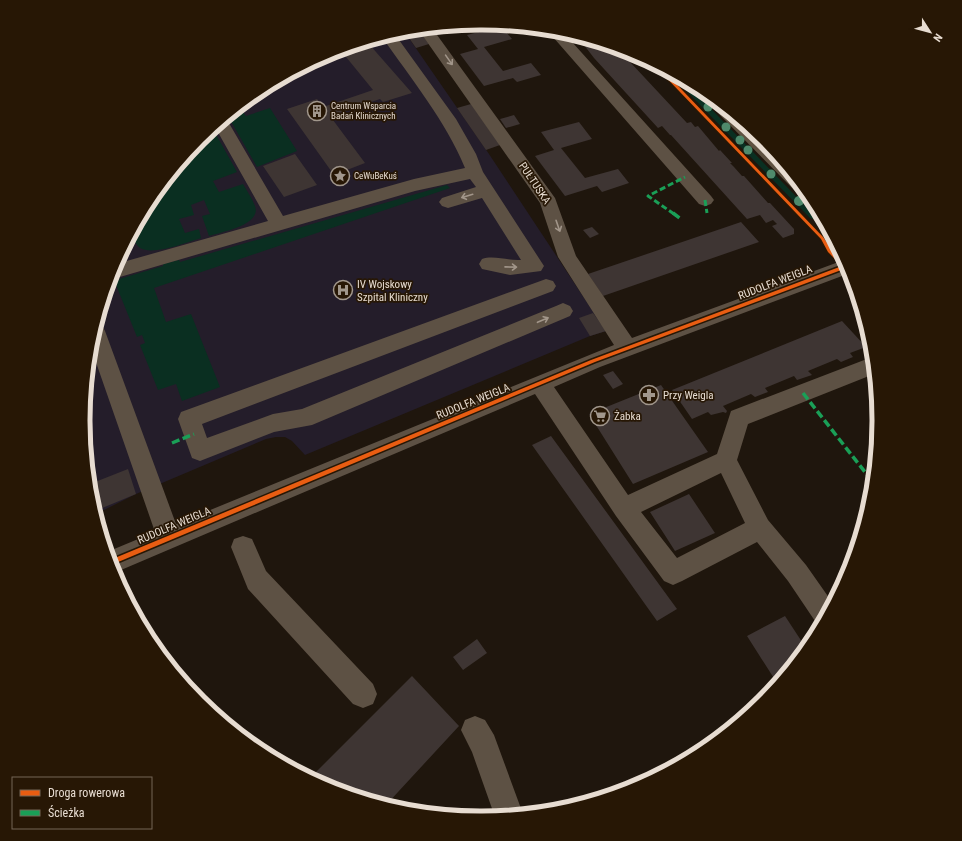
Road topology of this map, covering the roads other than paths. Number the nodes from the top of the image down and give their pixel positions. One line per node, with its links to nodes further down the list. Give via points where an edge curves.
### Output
1 (430, 33): 16 (street, PUŁTUSKA, one-way to 16, via 549,202 567,257)
2 (562, 39): 7 (street)
3 (392, 41): 5 (street, via 444,115 468,154)
4 (224, 127): 9 (street)
5 (475, 172): 6 (street); 9 (street, via 414,185)
6 (487, 190): 8 (street, one-way to 8); 11 (street, one-way to 6, via 510,268 534,266)
7 (705, 200)
8 (448, 202)
9 (279, 225): 10 (street)
10 (128, 258)
11 (488, 264)
12 (841, 268): 16 (street, RUDOLFA WEIGLA)
13 (546, 286): 14 (street, one-way to 14, via 189,419 200,451 273,423 304,418)
14 (563, 311)
15 (99, 341): 22 (street)
16 (627, 348): 18 (street, RUDOLFA WEIGLA)
17 (868, 372): 19 (street, via 739,418)
18 (540, 384): 20 (street); 22 (street, RUDOLFA WEIGLA)
19 (726, 460): 20 (street); 21 (street)
20 (624, 508): 21 (street, via 674,573)
21 (760, 528): 25 (street)
22 (169, 537): 24 (street, RUDOLFA WEIGLA)
23 (243, 547): 26 (street, via 257,580)
24 (116, 560)
25 (822, 610)
26 (363, 694)
27 (475, 730): 28 (street, via 484,745)
28 (507, 810)

